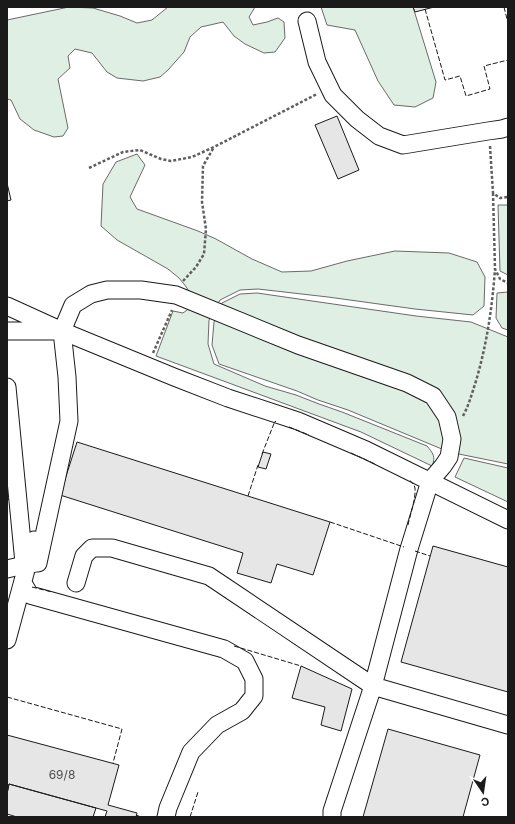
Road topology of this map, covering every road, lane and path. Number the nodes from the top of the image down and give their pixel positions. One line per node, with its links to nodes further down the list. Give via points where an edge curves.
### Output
1 (307, 21): 2 (lane, via 317,62)
2 (329, 87): 4 (lane, via 333,95 357,119 379,136 404,145); 5 (path)
3 (508, 127): 4 (lane)
4 (488, 131): 7 (path)
5 (214, 147): 6 (path, via 192,157 171,161 140,150 122,152); 11 (path, via 203,166 202,202 206,229 204,254 184,281)
6 (89, 168)
7 (493, 193): 8 (path, via 500,198); 9 (path)
8 (508, 197)
9 (495, 269): 10 (path, via 500,279); 17 (path, via 492,305 480,365 468,407)
10 (508, 283)
11 (178, 296): 14 (lane, via 141,290 108,290 91,294 73,305); 15 (path); 17 (lane, via 298,345 407,383 433,396 447,417)
12 (7, 306): 14 (lane)
13 (7, 331): 14 (lane)
14 (62, 332): 15 (lane); 20 (lane, via 69,421)
15 (147, 366): 18 (lane, via 228,398 298,421)
16 (7, 387): 20 (lane)
17 (452, 439): 18 (lane, via 449,457)
18 (430, 481): 19 (lane); 25 (lane)
19 (508, 520)
20 (31, 564): 21 (lane); 22 (lane, via 34,540)
21 (7, 569)
22 (23, 583): 24 (lane); 27 (lane, via 30,595 224,650 245,661 254,679 254,696 242,711 217,725 191,752)
23 (76, 583): 25 (lane, via 84,556 92,548 112,548 209,576)
24 (7, 640)
25 (373, 686): 26 (lane); 28 (lane)
26 (508, 725)
27 (166, 817)
28 (332, 817)

